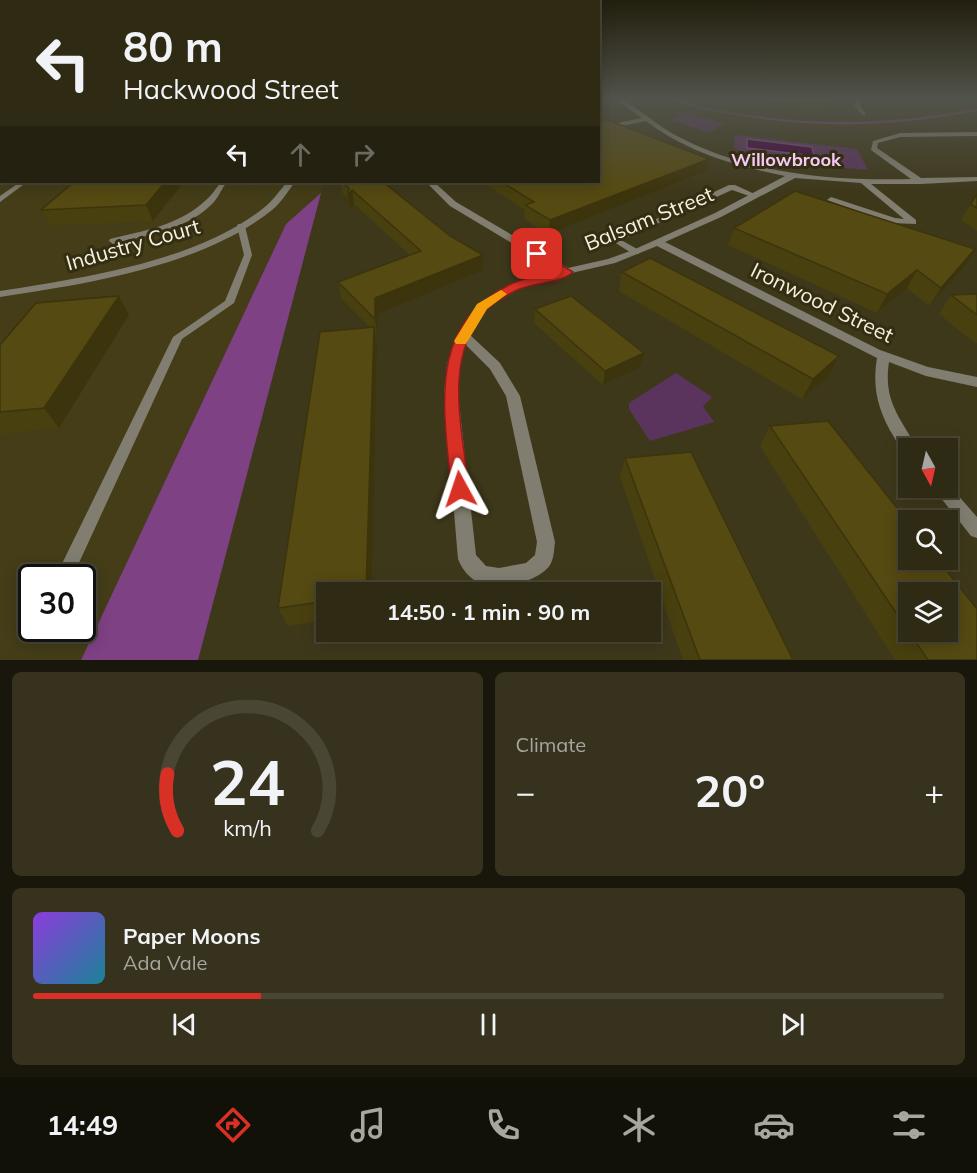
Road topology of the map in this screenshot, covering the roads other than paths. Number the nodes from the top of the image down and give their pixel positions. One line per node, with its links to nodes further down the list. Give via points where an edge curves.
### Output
1 (664, 130): 3 (street, via 709,153)
2 (977, 134): 5 (street, via 900,135 875,142 873,149 879,156)
3 (794, 175): 10 (street); 11 (street, Balsam Street)
4 (977, 179): 5 (street)
5 (921, 182): 10 (street)
6 (23, 183): 12 (lane)
7 (223, 183): 15 (lane, via 193,215 161,229)
8 (290, 183): 14 (street, Industry Court, via 273,204)
9 (431, 183): 18 (street, via 453,204)
10 (866, 183): 13 (street, via 913,222 894,221)
11 (755, 195): 16 (street, Balsam Street); 17 (lane, via 732,187 615,240)
12 (0, 200)
13 (831, 200)
14 (241, 226): 19 (street, Industry Court, via 188,251 135,267); 26 (lane, via 248,255 229,303 178,337)
15 (113, 241)
16 (657, 242): 17 (street, Balsam Street); 21 (street, Ironwood Street)
17 (636, 252): 18 (street, Balsam Street)
18 (567, 272): 20 (street, Balsam Street, via 538,278 493,298)
19 (0, 294)
20 (463, 335): 20 (street, Balsam Street, via 453,364 451,394 467,559 481,574 499,577 531,571 543,559 546,542 513,396 495,366)
21 (884, 356): 22 (street, Ironwood Street, via 926,371); 23 (street, via 879,376 881,396)
22 (977, 382)
23 (902, 438)
24 (950, 498): 25 (street)
25 (977, 530)
26 (70, 564)

